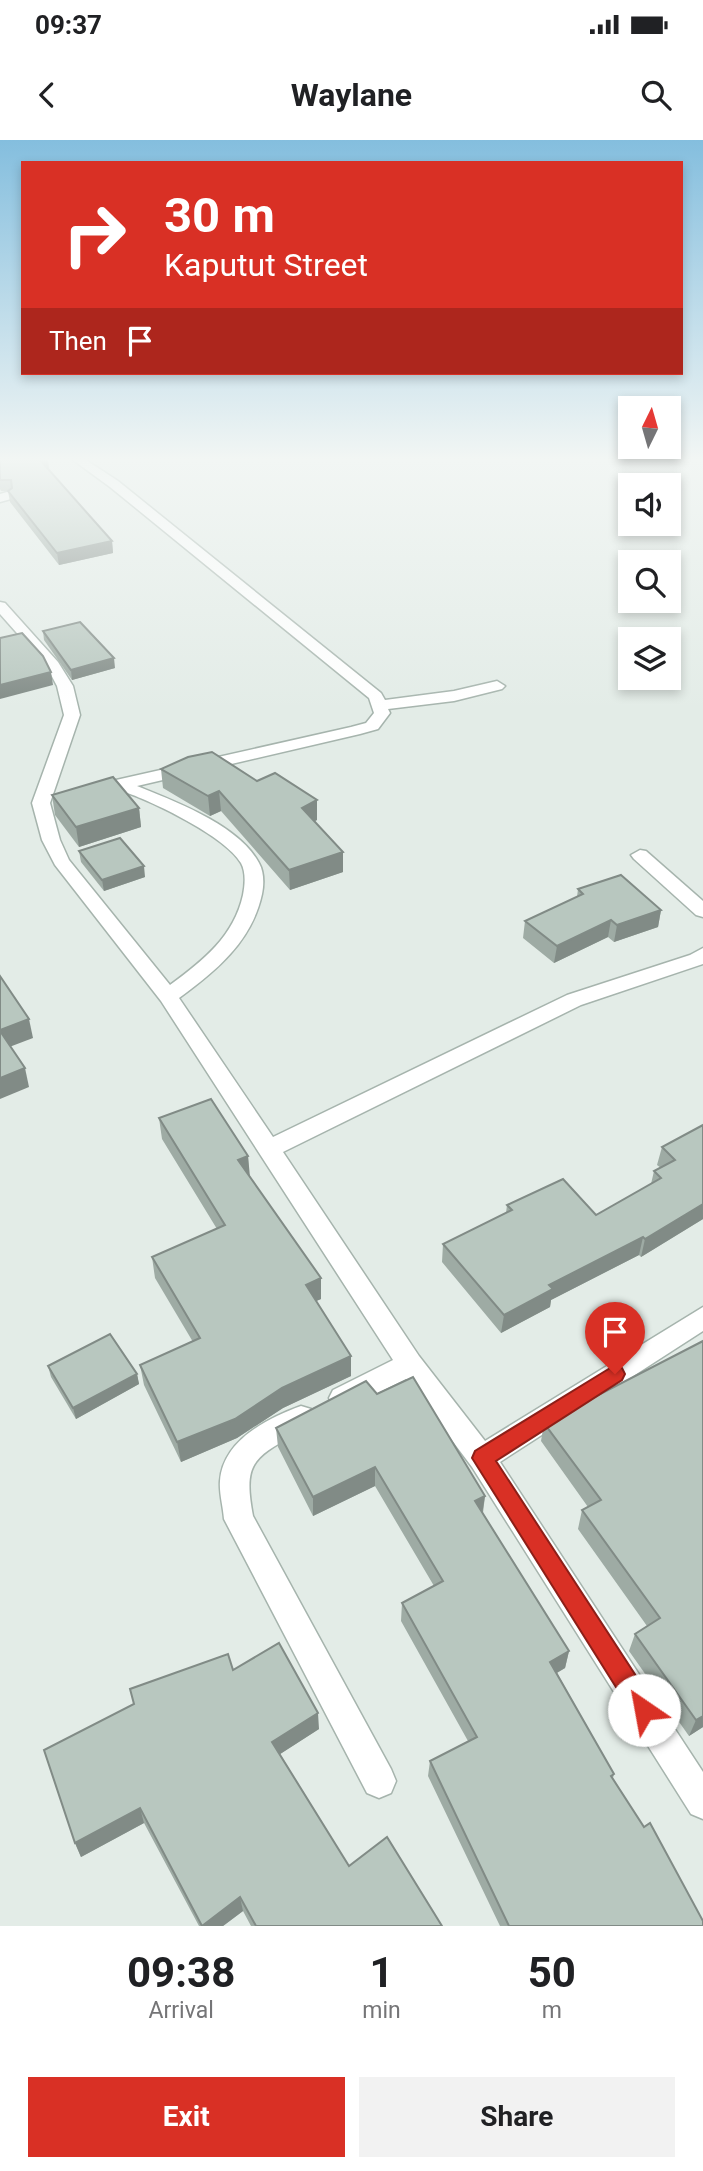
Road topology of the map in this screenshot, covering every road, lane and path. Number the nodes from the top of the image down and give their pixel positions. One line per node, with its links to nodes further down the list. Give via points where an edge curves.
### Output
1 (188, 543): 4 (street, via 376,695)
2 (0, 606): 10 (street, via 53,664 65,685 72,715 48,802 51,840 61,861)
3 (497, 686): 4 (street)
4 (381, 705): 5 (street, via 379,720 372,726)
5 (119, 785): 6 (street); 10 (street, via 195,817 247,857 255,876 251,908 228,947)
6 (80, 794)
7 (640, 855): 8 (street)
8 (703, 911)
9 (703, 954): 11 (street, via 563,1004)
10 (168, 996): 11 (street)
11 (267, 1150): 13 (street)
12 (703, 1318): 14 (street)
13 (410, 1364): 14 (street); 15 (street, via 271,1434 243,1455 234,1476 239,1519)
14 (482, 1458): 16 (street)
15 (379, 1781)
16 (703, 1802)

